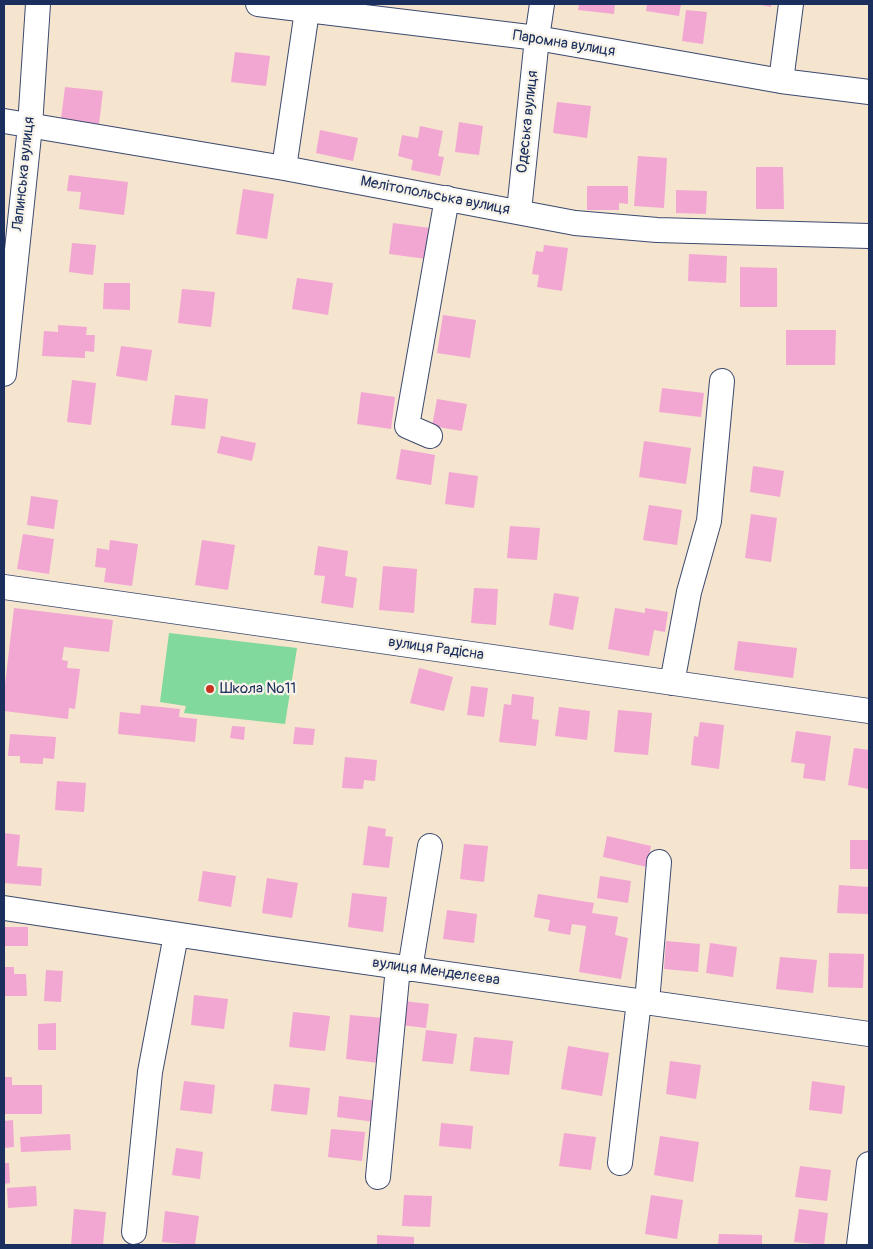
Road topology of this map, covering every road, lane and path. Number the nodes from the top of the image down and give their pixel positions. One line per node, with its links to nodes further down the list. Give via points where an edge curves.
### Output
1 (38, 4): 10 (street, Лапинська вулиця)
2 (258, 4): 5 (street, Паромна вулиця)
3 (542, 4): 6 (street, Одеська вулиця)
4 (791, 4): 7 (street)
5 (307, 7): 6 (street, Паромна вулиця); 11 (street)
6 (537, 38): 7 (street, Паромна вулиця); 13 (street, Одеська вулиця)
7 (781, 81): 8 (street, Паромна вулиця)
8 (869, 92)
9 (4, 121): 10 (street, Мелітопольська вулиця)
10 (30, 126): 11 (street, Мелітопольська вулиця); 15 (street, Лапинська вулиця)
11 (284, 168): 12 (street, Мелітопольська вулиця)
12 (447, 198): 13 (street, Мелітопольська вулиця); 17 (street, via 407,426)
13 (519, 211): 14 (street, Мелітопольська вулиця, via 576,223 657,230)
14 (869, 236)
15 (4, 374)
16 (722, 381): 19 (street, via 708,522 689,592)
17 (430, 436)
18 (4, 587): 19 (street, вулиця Радісна)
19 (672, 683): 20 (street, вулиця Радісна)
20 (869, 711)
21 (430, 846): 25 (street)
22 (660, 862): 26 (street)
23 (4, 908): 24 (street, вулиця Менделєєва)
24 (176, 935): 25 (street, вулиця Менделєєва); 31 (street, via 150,1072)
25 (404, 968): 26 (street, вулиця Менделєєва); 30 (street)
26 (643, 1002): 27 (street, вулиця Менделєєва); 28 (street)
27 (869, 1034)
28 (620, 1163)
29 (869, 1164): 32 (street)
30 (378, 1177)
31 (134, 1232)
32 (859, 1245)

